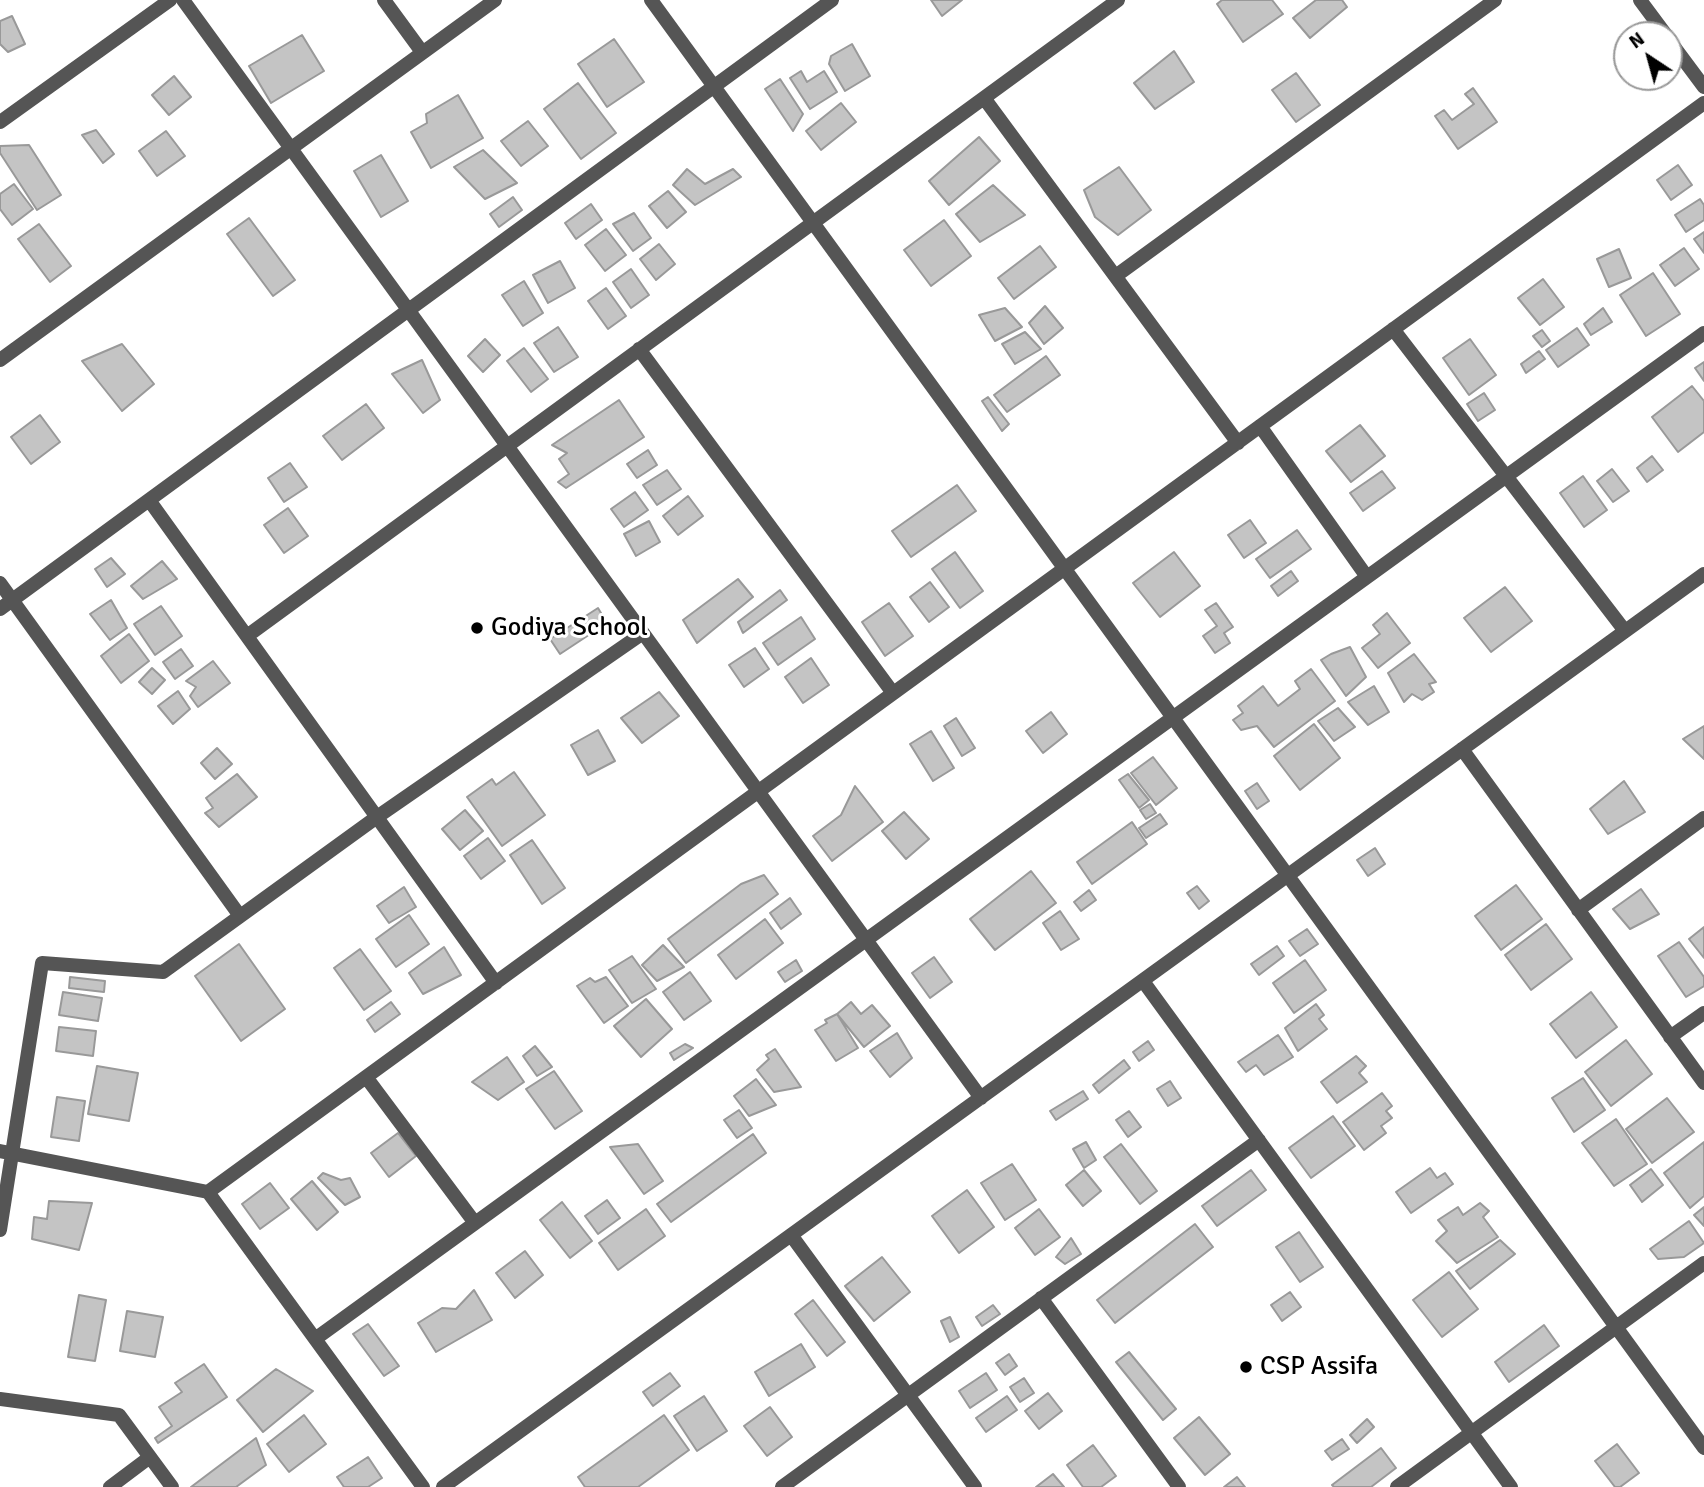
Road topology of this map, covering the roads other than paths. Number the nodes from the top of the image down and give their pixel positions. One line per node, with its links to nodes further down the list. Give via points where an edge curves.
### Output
1 (170, 0): 17 (street)
2 (183, 0): 18 (street)
3 (384, 0): 11 (street)
4 (495, 0): 11 (street)
5 (651, 0): 13 (street)
6 (831, 0): 13 (street)
7 (1118, 0): 15 (street)
8 (1495, 0): 20 (street)
9 (1640, 0): 10 (street)
10 (1656, 21)
11 (422, 52): 18 (street)
12 (1683, 59): 14 (street)
13 (714, 86): 19 (street); 21 (street)
14 (1704, 87)
15 (984, 97): 19 (street); 20 (street)
16 (1704, 103): 22 (street)
17 (0, 122)
18 (291, 148): 21 (street); 25 (street)
19 (813, 223): 24 (street); 31 (street)
20 (1117, 275): 27 (street)
21 (408, 310): 28 (street); 30 (street)
22 (1393, 329): 26 (street); 29 (street)
23 (1704, 333): 29 (street)
24 (639, 349): 28 (street); 40 (street)
25 (0, 360)
26 (1260, 426): 27 (street); 33 (street)
27 (1238, 443): 31 (street)
28 (507, 446): 38 (street); 39 (street)
29 (1507, 475): 33 (street); 37 (street)
30 (149, 500): 35 (street); 39 (street)
31 (1064, 569): 40 (street); 41 (street)
32 (1704, 574): 37 (street)
33 (1367, 577): 41 (street)
34 (0, 583): 35 (street)
35 (12, 600): 36 (street); 48 (street)
36 (0, 609)
37 (1626, 631): 42 (street)
38 (643, 633): 43 (street); 44 (street)
39 (247, 636): 44 (street)
40 (893, 693): 43 (street)
41 (1173, 718): 46 (street); 49 (street)
42 (1462, 750): 46 (street); 47 (street)
43 (759, 792): 49 (street); 51 (street)
44 (377, 817): 48 (street); 51 (street)
45 (1704, 818): 47 (street)
46 (1288, 875): 50 (street); 65 (street)
47 (1578, 910): 53 (street)
48 (240, 916): 58 (street, via 163,972 42,962)
49 (867, 940): 56 (street); 60 (street)
50 (1143, 981): 56 (street); 57 (street)
51 (496, 983): 54 (street)
52 (1704, 1013): 53 (street)
53 (1671, 1037): 55 (street)
54 (366, 1077): 59 (street); 60 (street)
55 (1704, 1083)
56 (981, 1098): 62 (street)
57 (1259, 1140): 64 (street); 69 (street)
58 (6, 1152): 59 (street); 61 (street)
59 (208, 1192): 66 (street)
60 (475, 1223): 66 (street)
61 (0, 1230)
62 (791, 1235): 67 (street); 75 (street)
63 (1704, 1263): 65 (street)
64 (1041, 1298): 67 (street); 78 (street)
65 (1616, 1327): 69 (street); 70 (street)
66 (315, 1339): 74 (street)
67 (908, 1395): 76 (street); 77 (street)
68 (0, 1399): 71 (street, via 119,1415)
69 (1472, 1433): 79 (street); 80 (street)
70 (1704, 1448)
71 (150, 1457): 72 (street); 73 (street)
72 (110, 1487)
73 (172, 1487)
74 (423, 1487)
75 (443, 1487)
76 (782, 1487)
77 (975, 1487)
78 (1179, 1487)
79 (1397, 1487)
80 (1511, 1487)

